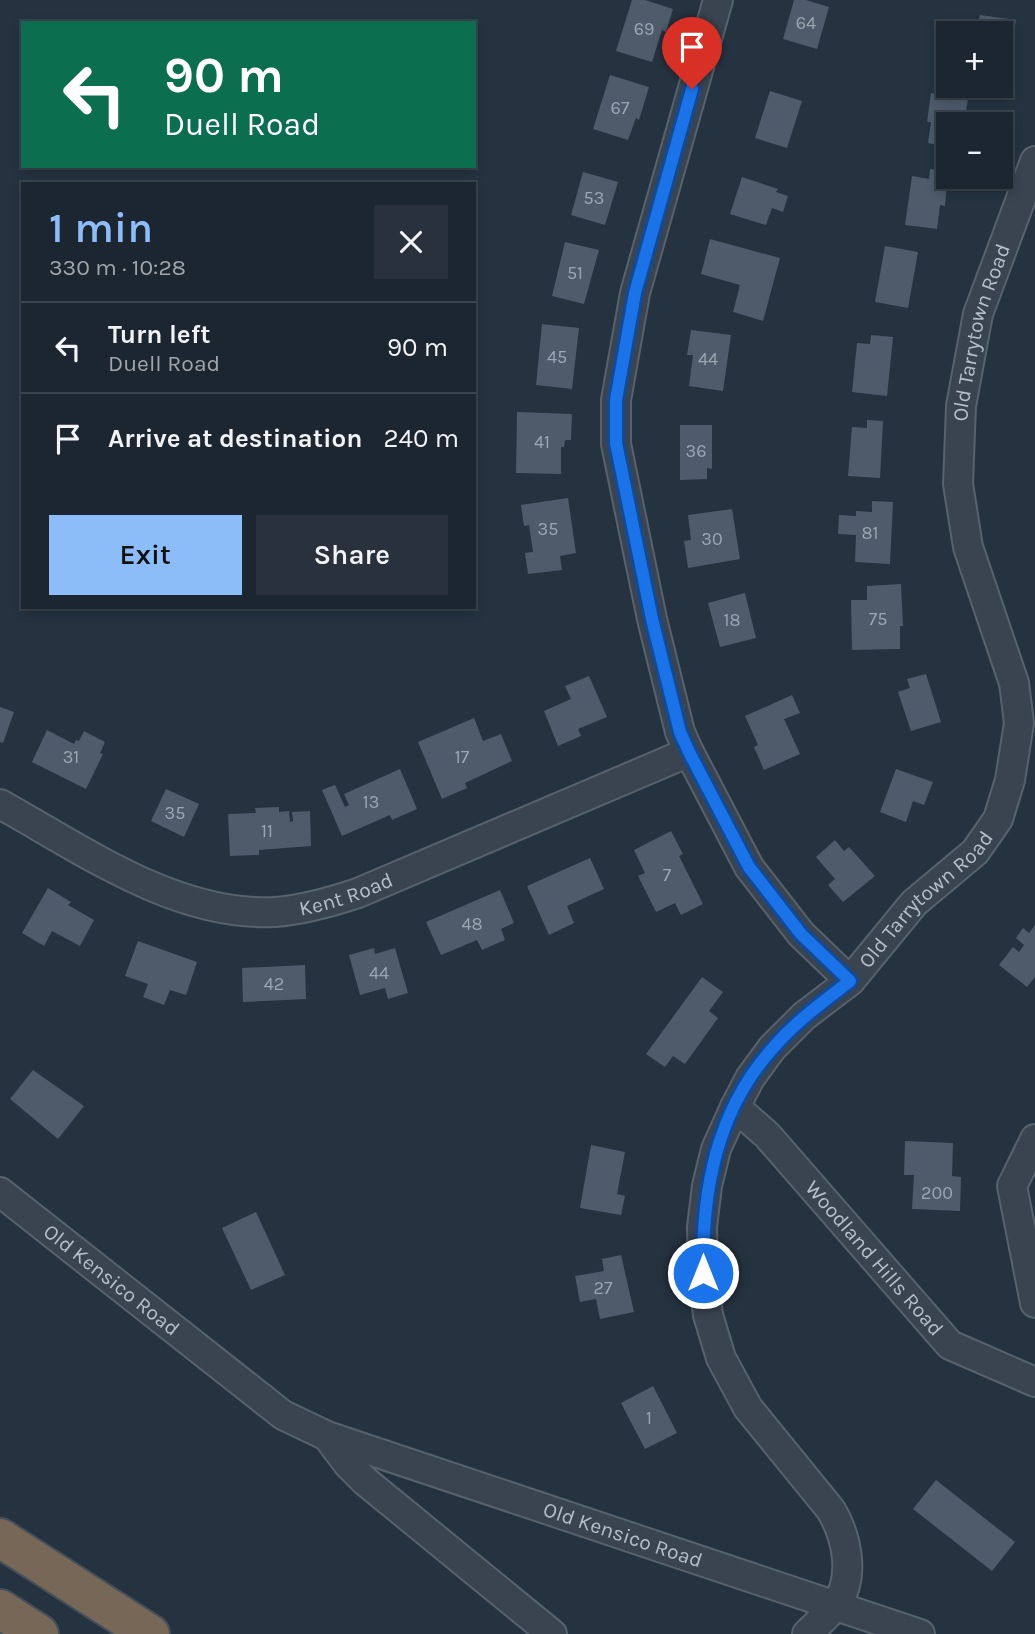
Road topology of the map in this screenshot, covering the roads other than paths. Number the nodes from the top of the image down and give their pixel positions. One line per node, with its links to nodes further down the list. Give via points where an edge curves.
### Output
1 (718, 0): 3 (street, via 635,293 616,400 616,443 652,619)
2 (1035, 161): 5 (street, Old Tarrytown Road, via 978,314 961,406 958,484 968,547 1014,683 1019,723 1010,780 998,818 975,852 914,903)
3 (689, 752): 4 (street, Kent Road, via 369,888 325,904 276,912 183,899 136,880); 5 (street, via 749,867 801,934)
4 (0, 804)
5 (850, 981): 6 (street, Old Tarrytown Road, via 772,1048)
6 (735, 1107): 10 (street, Woodland Hills Road, via 767,1136 950,1345); 13 (street, Old Tarrytown Road, via 716,1149 707,1186 702,1239 708,1315 721,1358 748,1408 841,1528 847,1566)
7 (1035, 1139): 9 (street, via 1012,1186)
8 (0, 1192): 11 (street, Old Kensico Road, via 283,1415)
9 (1035, 1303)
10 (1035, 1382)
11 (327, 1436): 13 (street, Old Kensico Road); 17 (street, Old Kensico Road, via 366,1481)
12 (0, 1538): 16 (highway)
13 (835, 1605): 18 (street, Old Tarrytown Road); 19 (street, Old Kensico Road)
14 (0, 1609): 15 (highway)
15 (39, 1634)
16 (150, 1634)
17 (552, 1634)
18 (807, 1634)
19 (920, 1634)

